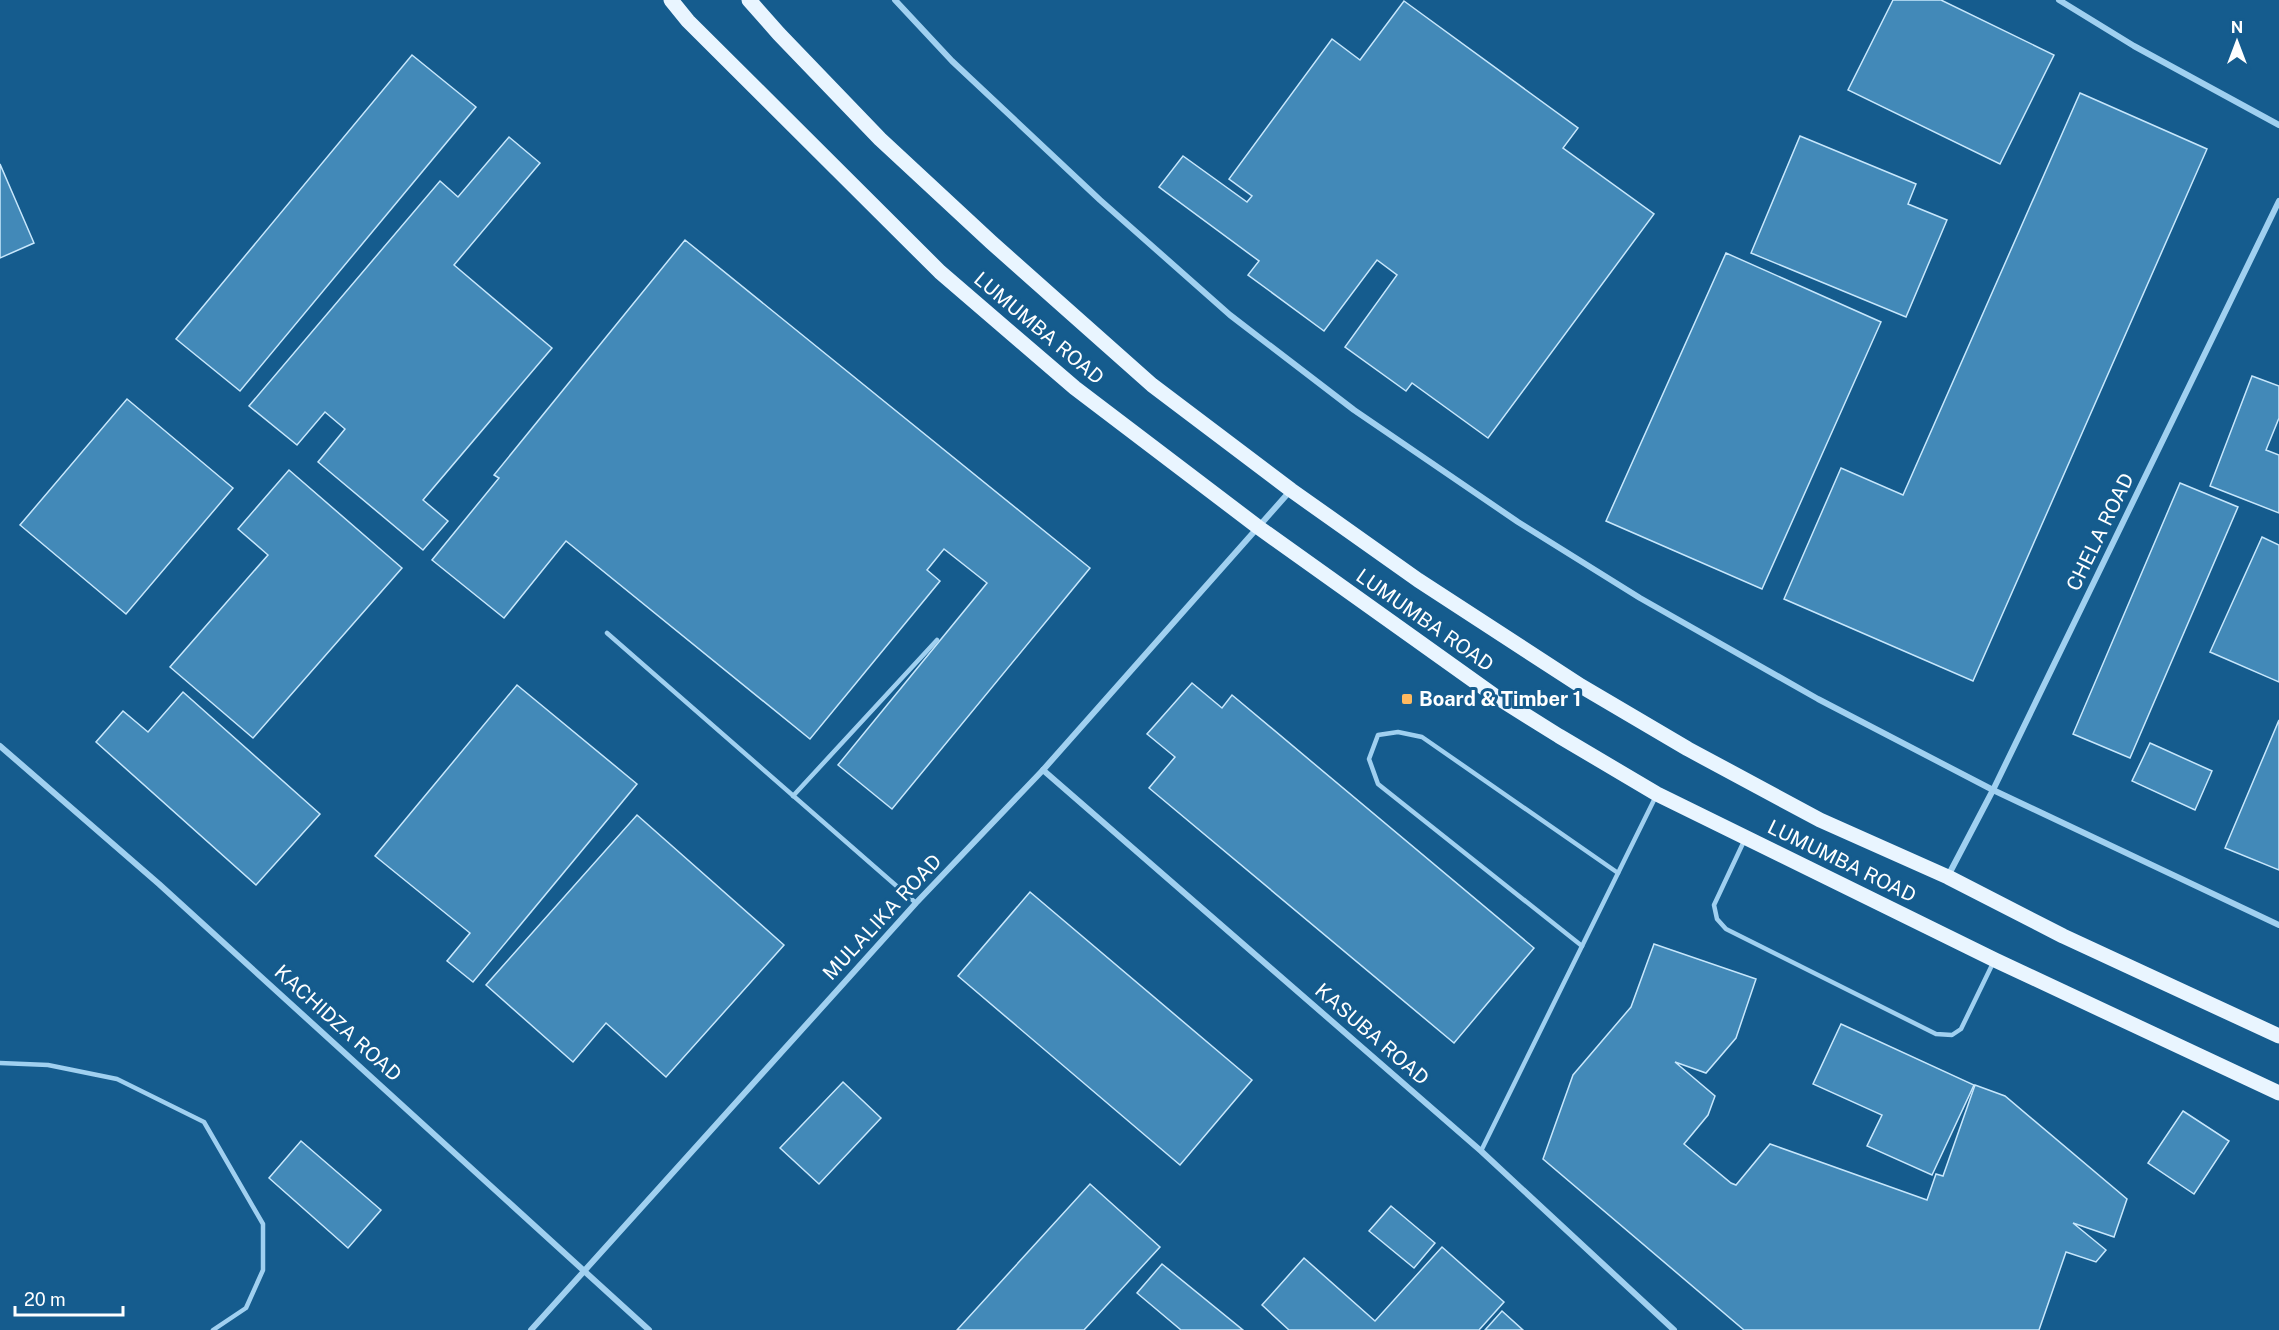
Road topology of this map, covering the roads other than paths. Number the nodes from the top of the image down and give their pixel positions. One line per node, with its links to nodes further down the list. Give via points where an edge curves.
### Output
1 (671, 0): 8 (main road, LUMUMBA ROAD, via 940,272 1075,388)
2 (749, 0): 7 (main road, LUMUMBA ROAD, via 880,139 990,242 1152,385)
3 (895, 0): 13 (street, via 952,61 1100,200 1230,315 1354,410 1518,522 1640,598 1818,699)
4 (2059, 0): 5 (street)
5 (2279, 125)
6 (2279, 201): 13 (street, CHELA ROAD)
7 (1291, 490): 8 (street, MULALIKA ROAD); 18 (main road, LUMUMBA ROAD, via 1418,580 1581,686 1820,820)
8 (1258, 526): 12 (street, MULALIKA ROAD); 14 (main road, LUMUMBA ROAD, via 1495,696)
9 (607, 633): 15 (lane)
10 (937, 640): 15 (lane)
11 (0, 746): 27 (street, KACHIDZA ROAD, via 168,892)
12 (1042, 770): 19 (street, MULALIKA ROAD); 26 (street, KASUBA ROAD)
13 (1994, 790): 18 (street, CHELA ROAD); 20 (street)
14 (1657, 794): 16 (main road, LUMUMBA ROAD); 17 (lane)
15 (793, 796): 19 (lane)
16 (1746, 837): 22 (main road, LUMUMBA ROAD); 22 (lane, via 1714,906 1717,919 1726,929 1936,1034 1952,1035 1961,1029)
17 (1618, 873): 21 (lane); 21 (lane, via 1422,737 1398,732 1378,735 1369,759 1378,784)
18 (1948, 877): 23 (main road, LUMUMBA ROAD, via 2063,936)
19 (916, 903): 27 (street, MULALIKA ROAD)
20 (2279, 925)
21 (1582, 946): 26 (lane)
22 (1995, 960): 25 (main road, LUMUMBA ROAD)
23 (2279, 1036)
24 (0, 1063): 28 (lane, via 48,1065 117,1079 204,1122 263,1224 263,1270 246,1308)
25 (2279, 1093)
26 (1481, 1151): 31 (street, KASUBA ROAD)
27 (583, 1271): 29 (street, MULALIKA ROAD); 30 (street, KACHIDZA ROAD)
28 (213, 1330)
29 (531, 1330)
30 (650, 1330)
31 (1674, 1330)

